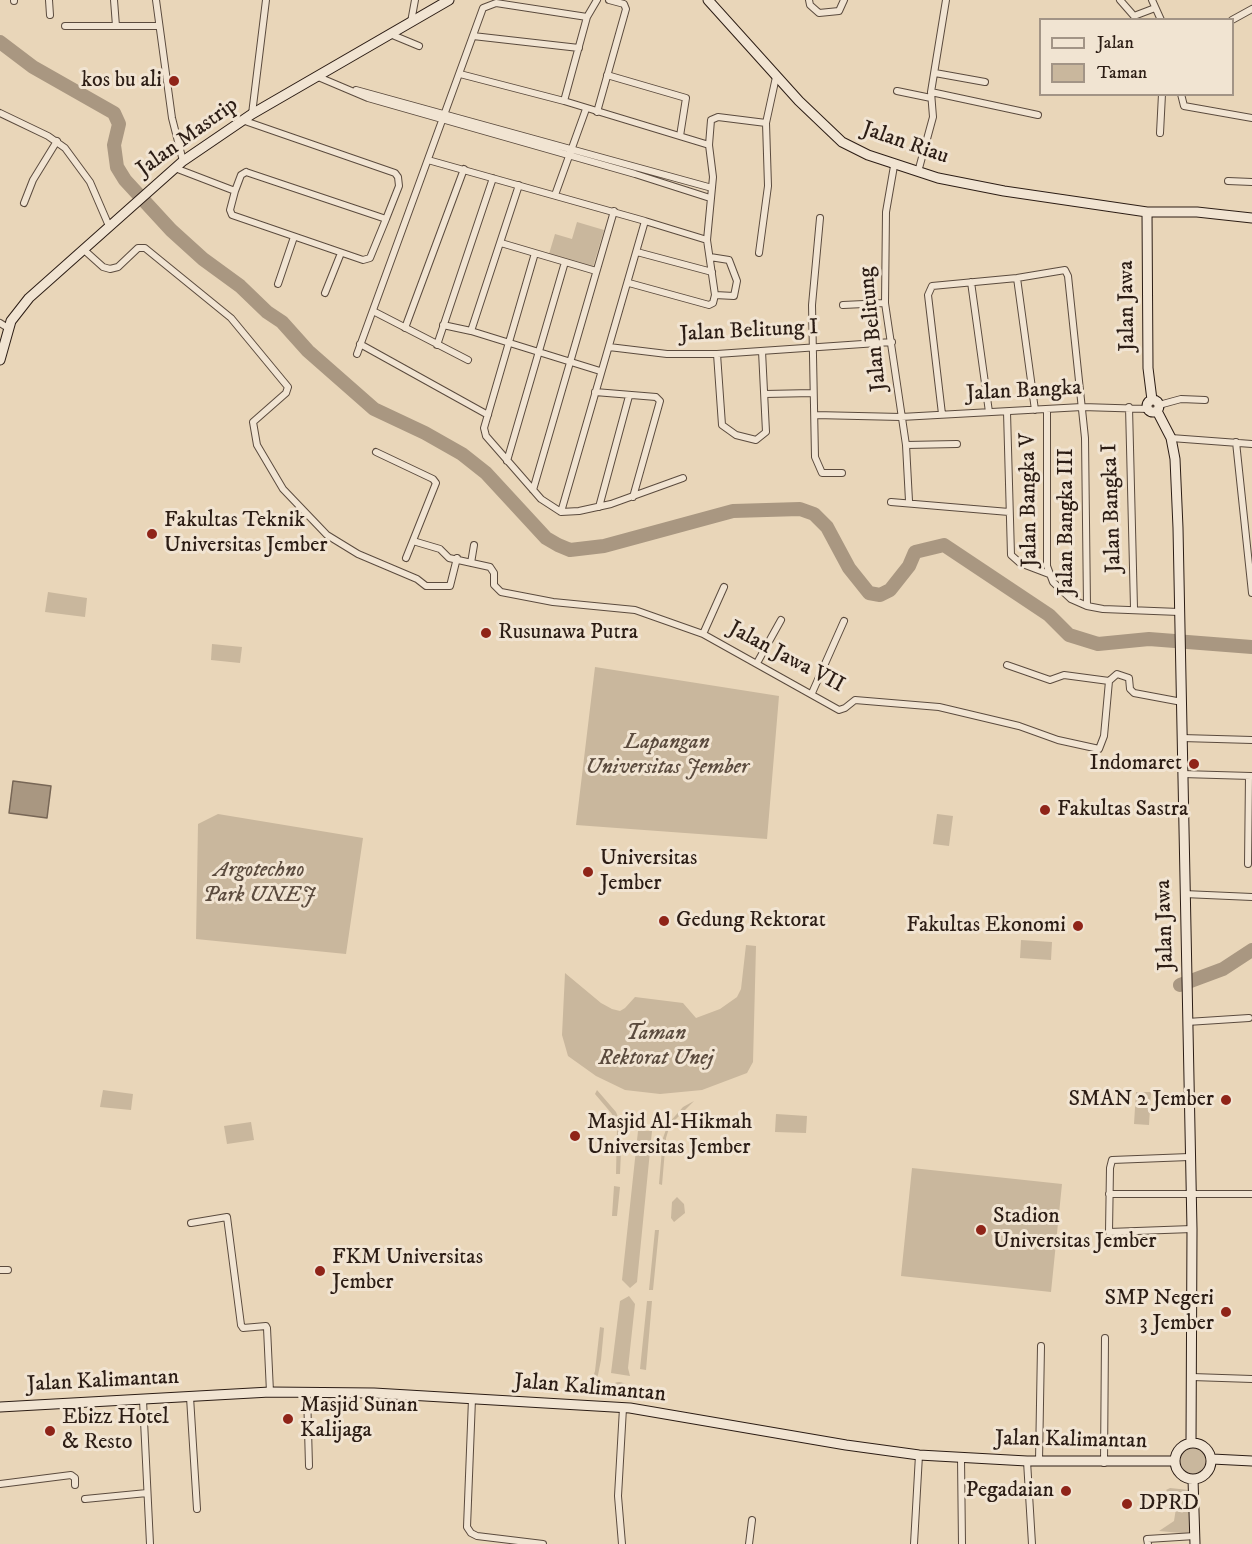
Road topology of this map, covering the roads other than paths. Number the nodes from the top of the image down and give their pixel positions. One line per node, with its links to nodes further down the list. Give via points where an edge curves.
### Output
1 (49, 0): 17 (street)
2 (114, 0): 23 (street)
3 (156, 0): 24 (street)
4 (266, 0): 43 (street)
5 (416, 0): 21 (street)
6 (449, 0): 21 (main road, Jalan Mastrip)
7 (597, 0): 18 (street)
8 (609, 0): 31 (street, via 624,4 626,9)
9 (708, 0): 33 (main road, Jalan Riau)
10 (809, 0): 11 (street, via 819,13 839,11)
11 (844, 0)
12 (946, 0): 29 (street)
13 (1120, 0): 15 (street, via 1134,16)
14 (1152, 0): 15 (street)
15 (1155, 8): 19 (street)
16 (1252, 9): 20 (street)
17 (50, 15)
18 (587, 16): 26 (street, via 491,3 481,12); 28 (street)
19 (1160, 18)
20 (1234, 19)
21 (411, 22): 25 (main road, Jalan Mastrip)
22 (65, 26): 23 (street)
23 (116, 26): 24 (street)
24 (158, 26): 55 (street)
25 (390, 34): 27 (street); 32 (main road, Jalan Mastrip)
26 (473, 36): 28 (street); 30 (street)
27 (419, 46)
28 (579, 48): 39 (street)
29 (935, 72): 34 (street); 36 (street)
30 (460, 74): 39 (street); 45 (street)
31 (607, 75): 41 (street); 50 (street, via 686,98)
32 (316, 76): 43 (main road, Jalan Mastrip); 45 (street)
33 (776, 77): 48 (street); 56 (main road, Jalan Riau, via 842,142)
34 (985, 82)
35 (897, 91): 36 (street)
36 (931, 95): 44 (street); 60 (street, via 933,117)
37 (1162, 96): 49 (street)
38 (1182, 96): 46 (street, via 1184,106)
39 (564, 101): 40 (street)
40 (586, 109): 41 (street); 53 (street)
41 (597, 112): 50 (street)
42 (0, 113): 51 (street)
43 (252, 114): 47 (main road, Jalan Mastrip)
44 (1038, 115)
45 (442, 117): 53 (street); 54 (street)
46 (1252, 118)
47 (242, 120): 55 (main road, Jalan Mastrip); 73 (street, via 395,173 399,186)
48 (766, 123): 52 (street, via 713,117); 84 (street, via 768,186)
49 (1160, 133)
50 (680, 136): 52 (street)
51 (57, 141): 69 (street); 76 (street, via 82,170)
52 (709, 145): 65 (street)
53 (570, 152): 59 (street); 67 (street)
54 (428, 160): 58 (street); 97 (street)
55 (183, 161): 57 (main road, Jalan Mastrip)
56 (894, 165): 60 (main road, Jalan Riau); 95 (street, Jalan Belitung, via 886,212)
57 (175, 168): 66 (street); 76 (main road, Jalan Mastrip)
58 (464, 169): 61 (street); 100 (street)
59 (636, 171): 65 (street); 68 (street)
60 (918, 172): 71 (main road, Jalan Riau, via 1004,191)
61 (494, 178): 64 (street); 99 (street)
62 (1228, 182): 63 (street)
63 (1252, 182)
64 (519, 185): 67 (street); 79 (street)
65 (712, 188): 68 (street)
66 (235, 191): 73 (street, via 241,175 248,172); 77 (street, via 232,215)
67 (555, 195): 70 (street)
68 (710, 198): 78 (street)
69 (24, 203)
70 (614, 211): 75 (street); 87 (street)
71 (1147, 212): 72 (main road, Jalan Riau); 122 (main road, Jalan Jawa, via 1148,368)
72 (1252, 218)
73 (386, 219): 82 (street, via 369,259)
74 (820, 219): 106 (street, via 812,304)
75 (645, 221): 78 (street); 81 (street)
76 (109, 226): 80 (main road, Jalan Mastrip)
77 (294, 237): 82 (street); 92 (street)
78 (707, 240): 85 (street)
79 (501, 243): 83 (street); 101 (street)
80 (86, 252): 98 (main road, Jalan Mastrip, via 29,298); 151 (street, via 103,267 118,267 138,248 144,248 231,318 288,387 253,422 256,445 294,501 327,535 426,586 450,586)
81 (637, 252): 88 (street); 91 (street)
82 (341, 253): 93 (street)
83 (535, 253): 86 (street); 102 (street)
84 (759, 253)
85 (710, 256): 88 (street); 94 (street, via 728,259 737,281 733,296)
86 (565, 262): 87 (street); 108 (street)
87 (596, 271): 114 (street)
88 (712, 272): 94 (street)
89 (1017, 278): 90 (street); 123 (street, Jalan Bangka III, via 1060,269 1067,272); 124 (street)
90 (972, 282): 126 (street); 128 (street, via 940,283 929,292)
91 (629, 283): 94 (street, via 709,305 714,303); 107 (street)
92 (278, 284)
93 (325, 293)
94 (715, 295)
95 (885, 303): 96 (street); 103 (street, Jalan Belitung)
96 (843, 305)
97 (373, 311): 100 (street); 104 (street)
98 (4, 325): 112 (main road, Jalan Mastrip)
99 (443, 325): 101 (street); 105 (street)
100 (405, 328): 105 (street)
101 (471, 331): 102 (street)
102 (508, 342): 108 (street); 129 (street)
103 (891, 342): 106 (street, Jalan Belitung I); 131 (street, Jalan Belitung)
104 (360, 344): 110 (street); 129 (street)
105 (437, 345): 113 (street)
106 (813, 346): 109 (street, Jalan Belitung I); 117 (street)
107 (609, 347): 111 (street, Jalan Belitung I, via 667,354); 115 (street)
108 (540, 351): 114 (street); 138 (street)
109 (762, 351): 111 (street, Jalan Belitung I); 118 (street)
110 (357, 354)
111 (717, 354): 118 (street, via 720,420 726,430 752,440 764,436)
112 (0, 360)
113 (468, 360)
114 (571, 361): 115 (street); 141 (street)
115 (600, 371): 116 (street)
116 (595, 392): 119 (street); 146 (street)
117 (813, 393): 118 (street); 130 (street)
118 (765, 394)
119 (629, 396): 142 (street, via 656,397 660,401); 145 (street)
120 (1205, 400): 122 (street, Jalan Bangka, via 1181,399)
121 (1128, 406): 122 (street, Jalan Bangka); 123 (street, Jalan Bangka); 158 (street, Jalan Bangka I)
122 (1154, 406): 132 (main road, Jalan Jawa)
123 (1082, 407): 125 (street, Jalan Bangka); 157 (street, Jalan Bangka III)
124 (1035, 410): 125 (street, Jalan Bangka); 127 (street, Jalan Bangka)
125 (1047, 410): 153 (street, Jalan Bangka V)
126 (989, 412): 127 (street, Jalan Bangka); 128 (street, Jalan Bangka)
127 (1007, 412): 147 (street)
128 (942, 414): 131 (street, Jalan Bangka)
129 (488, 415): 138 (street, via 485,435)
130 (815, 415): 131 (street, Jalan Bangka); 139 (street, via 814,457 818,468 825,474)
131 (901, 417): 136 (street, Jalan Belitung)
132 (1171, 438): 133 (street); 159 (main road, Jalan Jawa, via 1175,459)
133 (1236, 442): 135 (street); 156 (street)
134 (957, 444): 136 (street)
135 (1252, 444)
136 (906, 445): 143 (street, Jalan Belitung)
137 (376, 452): 148 (street, via 435,482)
138 (507, 461): 141 (street)
139 (842, 473)
140 (683, 478): 142 (street)
141 (533, 490): 146 (street)
142 (633, 497): 145 (street)
143 (909, 501): 144 (street); 147 (street)
144 (891, 502)
145 (599, 507): 146 (street)
146 (561, 512)
147 (1009, 512): 153 (street, via 1012,558)
148 (413, 541): 150 (street); 151 (street, Jalan Jawa VII)
149 (474, 545): 152 (street)
150 (406, 558)
151 (457, 558): 152 (street, Jalan Jawa VII)
152 (471, 563): 162 (street, Jalan Jawa VII, via 492,568 494,585 501,592 635,610)
153 (1049, 574): 155 (street, Jalan Bangka V)
154 (724, 587): 162 (street)
155 (1057, 588): 157 (street, Jalan Bangka III)
156 (1252, 593)
157 (1087, 606): 158 (street)
158 (1134, 608): 159 (street)
159 (1179, 616): 167 (main road, Jalan Jawa)
160 (781, 620): 163 (street)
161 (844, 621): 166 (street)
162 (703, 634): 163 (street, Jalan Jawa VII)
163 (757, 663): 166 (street, Jalan Jawa VII)
164 (1007, 665): 165 (street, via 1050,680 1064,675)
165 (1109, 681): 166 (street, Jalan Jawa VII, via 1104,736 1099,749 948,708 855,700 839,710); 167 (street, via 1124,674 1130,678 1134,693)
166 (812, 693)
167 (1182, 702): 168 (main road, Jalan Jawa)
168 (1182, 738): 169 (street); 170 (main road, Jalan Jawa)
169 (1252, 740)
170 (1182, 774): 171 (street); 173 (main road, Jalan Jawa)
171 (1250, 776): 172 (street)
172 (1248, 864)
173 (1183, 894): 174 (street); 176 (main road, Jalan Jawa)
174 (1252, 897)
175 (1249, 1018): 176 (street)
176 (1187, 1022): 177 (main road, Jalan Jawa)
177 (1189, 1157): 178 (street, via 1116,1158 1111,1161); 180 (main road, Jalan Jawa)
178 (1109, 1194): 180 (street); 182 (street, via 1109,1232)
179 (1252, 1194): 180 (street)
180 (1190, 1195): 182 (main road, Jalan Jawa)
181 (191, 1223): 189 (street, via 227,1218 241,1325 267,1328)
182 (1192, 1229): 187 (main road, Jalan Jawa)
183 (0, 1270): 184 (street)
184 (8, 1270)
185 (1105, 1338): 204 (street)
186 (1041, 1346): 201 (street)
187 (1192, 1377): 188 (street); 196 (main road, Jalan Jawa)
188 (1252, 1379)
189 (270, 1392): 190 (main road, Jalan Kalimantan); 191 (main road, Jalan Kalimantan)
190 (307, 1392): 192 (main road, Jalan Kalimantan); 205 (street)
191 (190, 1397): 193 (main road, Jalan Kalimantan); 211 (street)
192 (472, 1399): 195 (main road, Jalan Kalimantan); 214 (street, via 466,1523 471,1533)
193 (143, 1400): 194 (main road, Jalan Kalimantan); 209 (street)
194 (0, 1407)
195 (622, 1408): 197 (main road, Jalan Kalimantan); 218 (street, via 618,1496)
196 (1191, 1442): 199 (main road, via 1204,1446); 202 (main road, via 1180,1448)
197 (920, 1455): 198 (main road, Jalan Kalimantan); 220 (street)
198 (961, 1458): 200 (main road, Jalan Kalimantan); 221 (street)
199 (1212, 1459): 203 (main road); 206 (main road, via 1206,1473)
200 (1027, 1461): 201 (main road, Jalan Kalimantan); 222 (street)
201 (1039, 1461): 204 (main road, Jalan Kalimantan)
202 (1175, 1461): 204 (main road, Jalan Kalimantan); 206 (main road, via 1180,1473)
203 (1252, 1461)
204 (1104, 1463)
205 (309, 1466)
206 (1193, 1479): 213 (main road)
207 (0, 1484): 208 (street, via 71,1475)
208 (75, 1485)
209 (147, 1493): 210 (street); 216 (street)
210 (85, 1499)
211 (197, 1509)
212 (752, 1520): 219 (street)
213 (1195, 1540): 215 (street)
214 (502, 1541): 217 (street)
215 (1148, 1541)
216 (150, 1544)
217 (543, 1544)
218 (622, 1544)
219 (749, 1544)
220 (914, 1544)
221 (962, 1544)
222 (1032, 1544)

